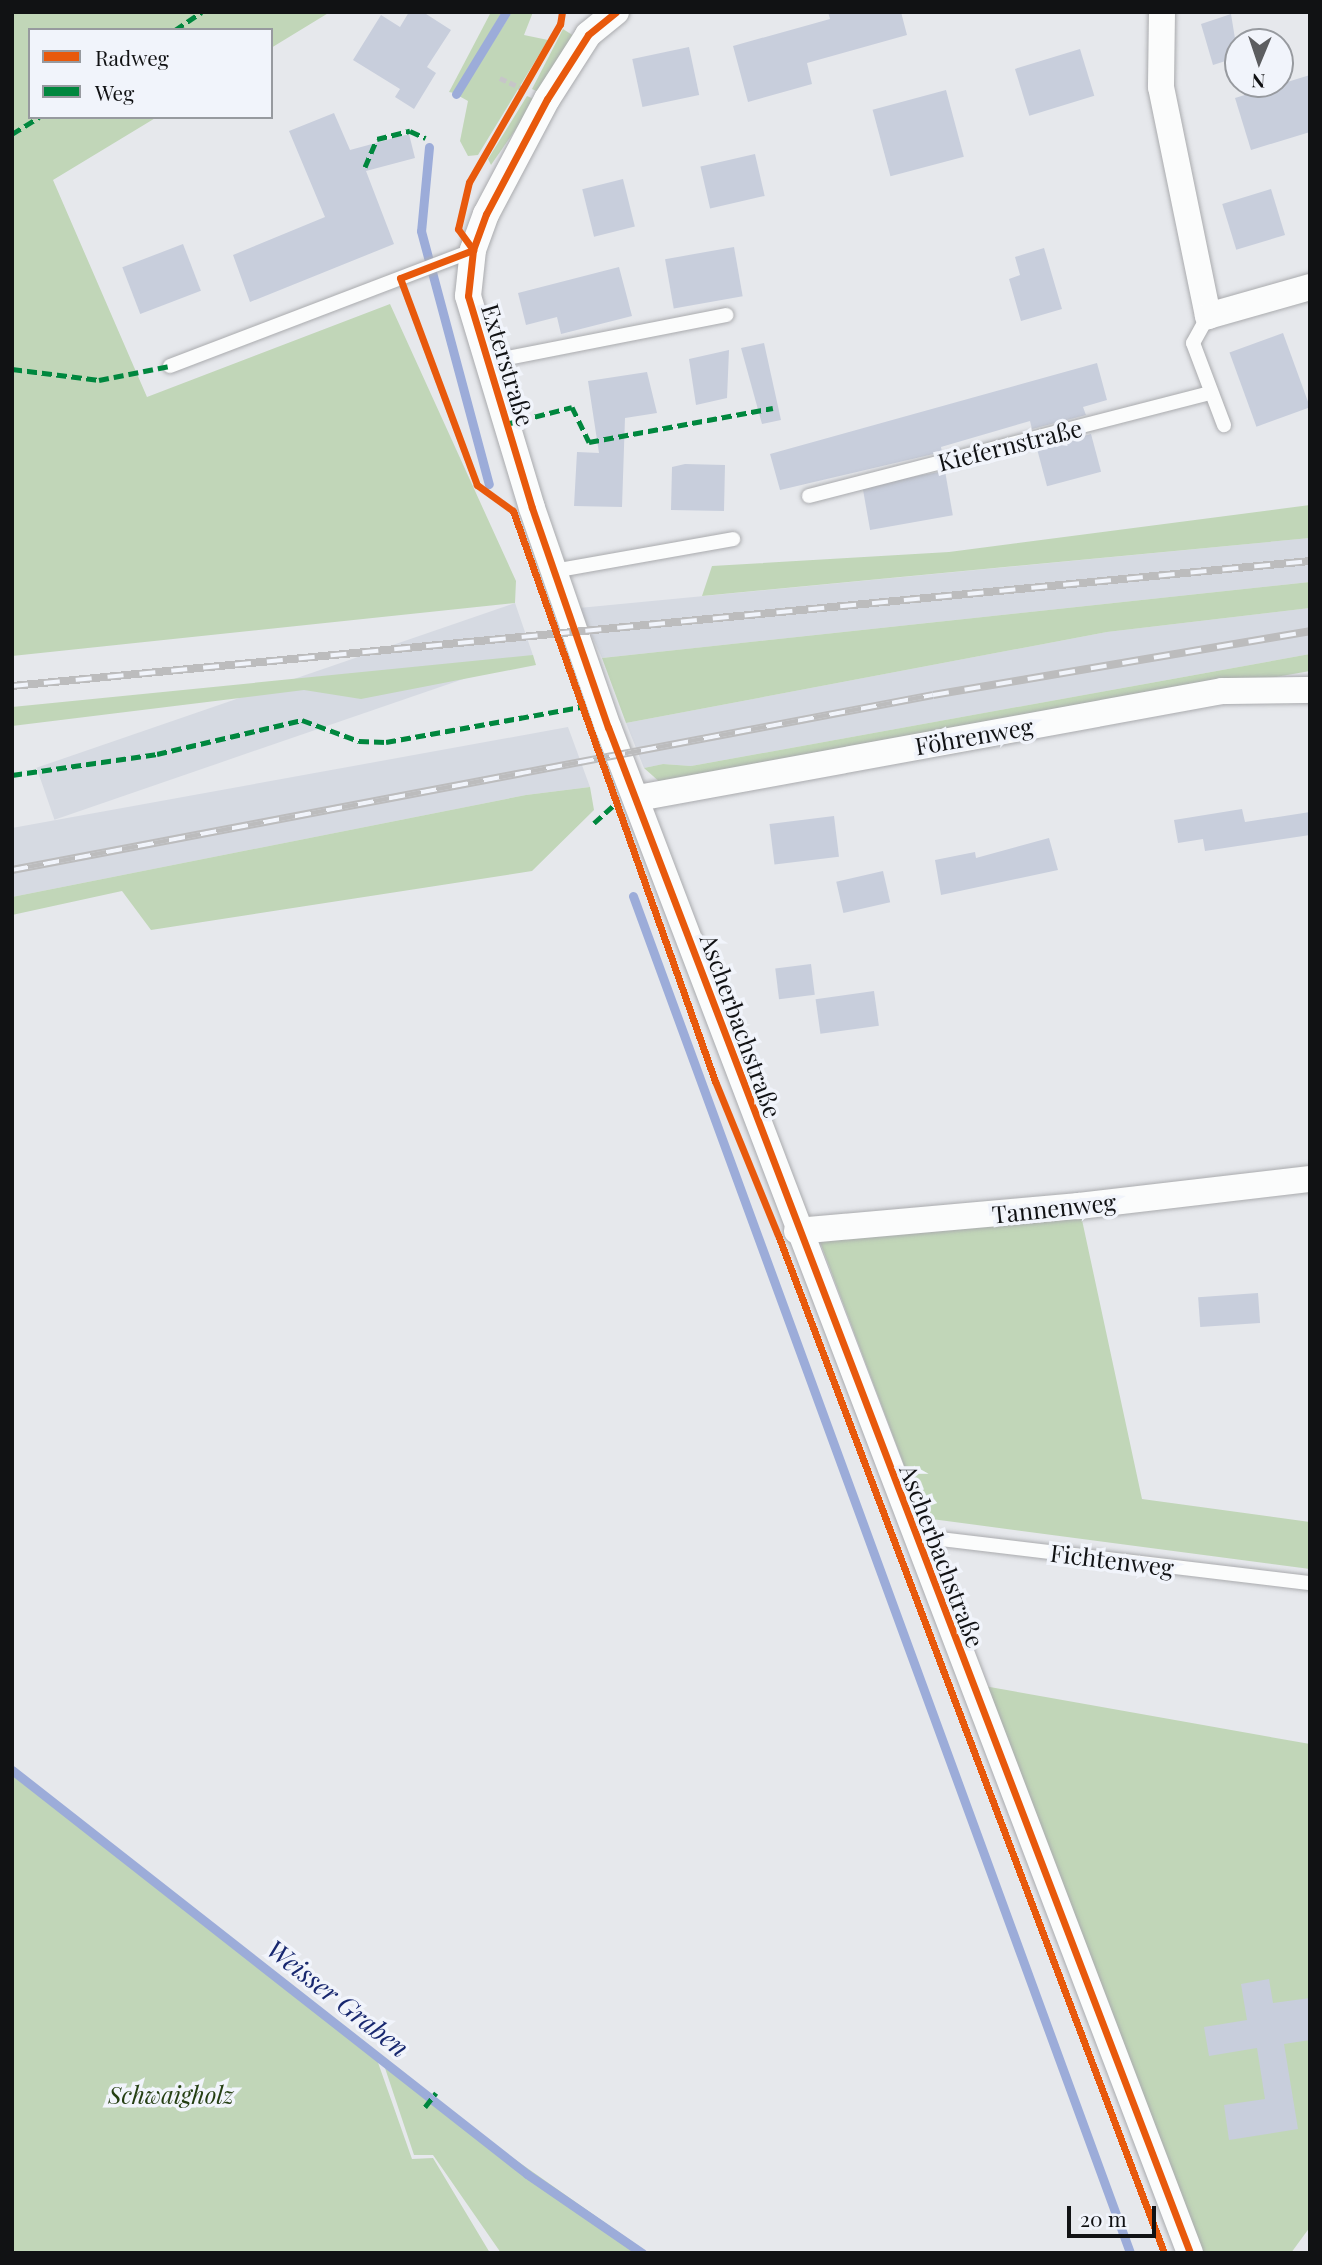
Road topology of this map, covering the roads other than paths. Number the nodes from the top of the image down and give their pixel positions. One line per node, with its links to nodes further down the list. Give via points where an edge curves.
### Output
1 (616, 12): 3 (street, Exterstraße, via 587,35 547,99 486,214)
2 (1161, 12): 6 (street, via 1161,87)
3 (473, 250): 7 (street, Exterstraße, via 468,296); 8 (lane)
4 (1310, 287): 6 (street)
5 (726, 315): 7 (lane)
6 (1208, 316): 9 (lane, via 1193,343)
7 (486, 362): 13 (street, Exterstraße)
8 (170, 366)
9 (1210, 393): 10 (lane); 11 (lane, Kiefernstraße)
10 (1224, 425)
11 (808, 496)
12 (733, 539): 13 (lane)
13 (554, 571): 14 (street, Exterstraße)
14 (563, 596): 16 (street, Ascherbachstraße, via 608,727)
15 (1310, 690): 16 (street, Föhrenweg, via 1222,691)
16 (639, 798): 18 (street, Ascherbachstraße)
17 (1310, 1179): 18 (street, Tannenweg, via 1079,1206)
18 (797, 1231): 19 (street, Ascherbachstraße)
19 (914, 1536): 20 (lane, Fichtenweg); 21 (street, Ascherbachstraße)
20 (1310, 1583)
21 (1190, 2253)

